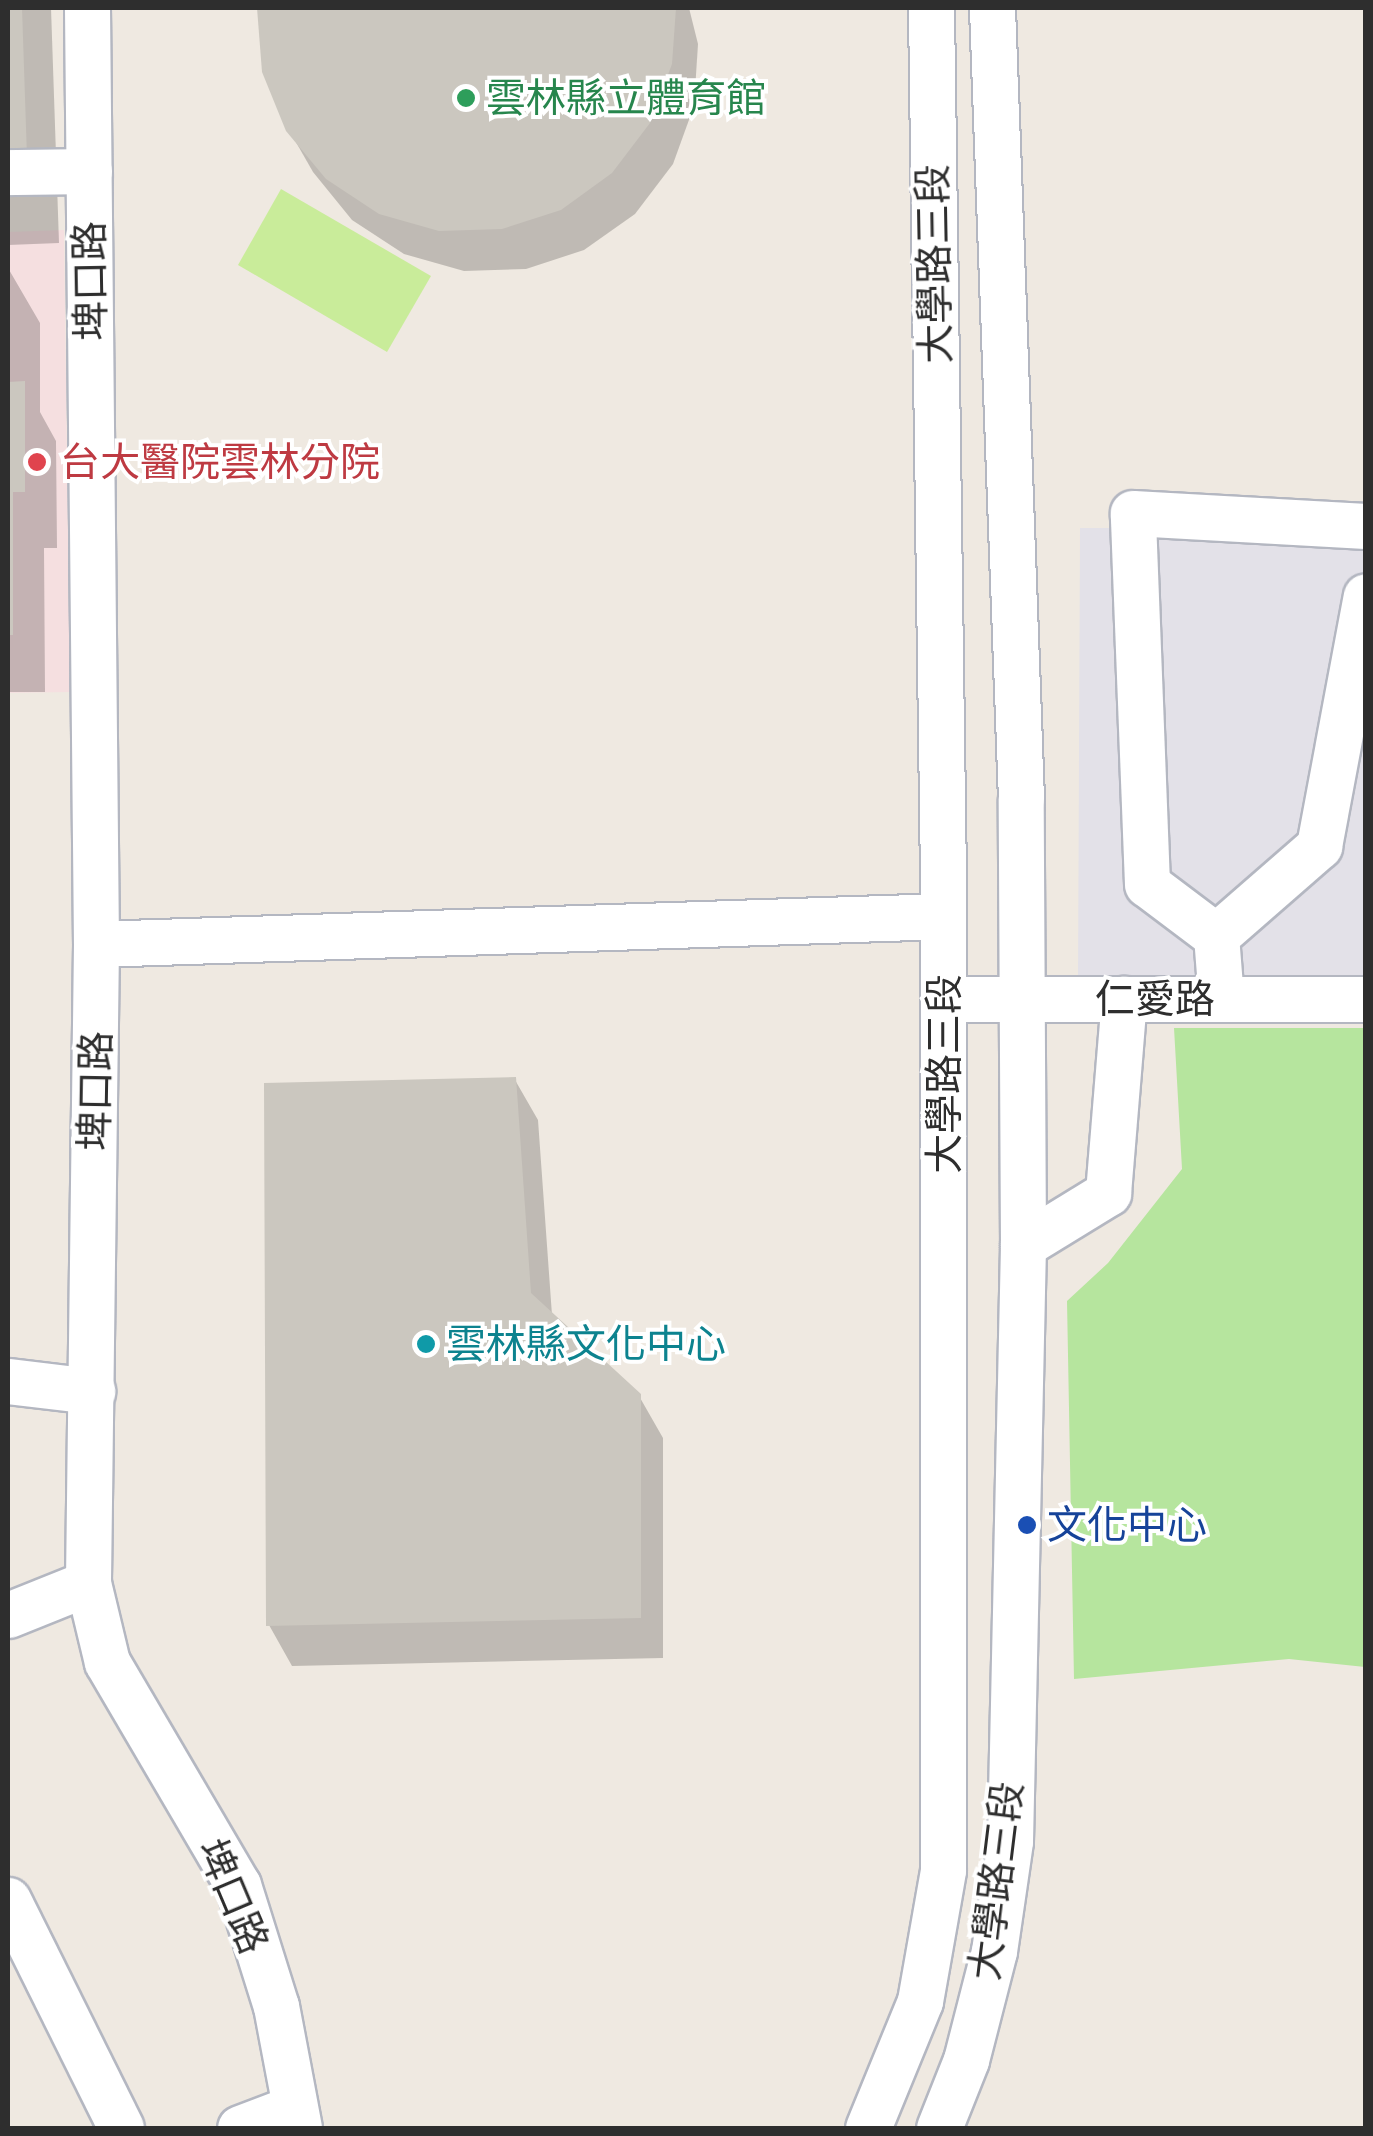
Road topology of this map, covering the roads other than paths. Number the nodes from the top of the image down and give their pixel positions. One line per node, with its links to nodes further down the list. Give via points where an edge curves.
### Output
1 (87, 8): 4 (street, 埤口路)
2 (930, 8): 8 (street, 大學路三段)
3 (992, 8): 12 (street, 大學路三段, via 1021,798)
4 (90, 171): 5 (street); 10 (street, 埤口路)
5 (8, 172)
6 (1366, 526): 9 (street, via 1133,514 1147,884)
7 (1366, 596): 9 (street, via 1320,846)
8 (943, 916): 10 (street); 11 (street, 大學路三段)
9 (1216, 936): 14 (street)
10 (96, 944): 18 (street, 埤口路)
11 (944, 998): 12 (street, 仁愛路); 25 (street, 大學路三段, via 943,1870 920,2000)
12 (1022, 998): 13 (street, 仁愛路); 16 (street, 大學路三段)
13 (1124, 999): 14 (street, 仁愛路); 16 (street, via 1108,1194)
14 (1222, 999): 15 (street, 仁愛路)
15 (1366, 999)
16 (1023, 1245): 26 (street, 大學路三段, via 1010,1841 994,1951 966,2060)
17 (8, 1381): 18 (street)
18 (92, 1392): 19 (street, 埤口路)
19 (88, 1583): 20 (street); 22 (street, 埤口路, via 108,1662 238,1885 276,2006)
20 (8, 1615)
21 (8, 1900): 23 (street)
22 (296, 2118): 24 (street)
23 (121, 2128)
24 (240, 2128)
25 (868, 2128)
26 (938, 2128)

